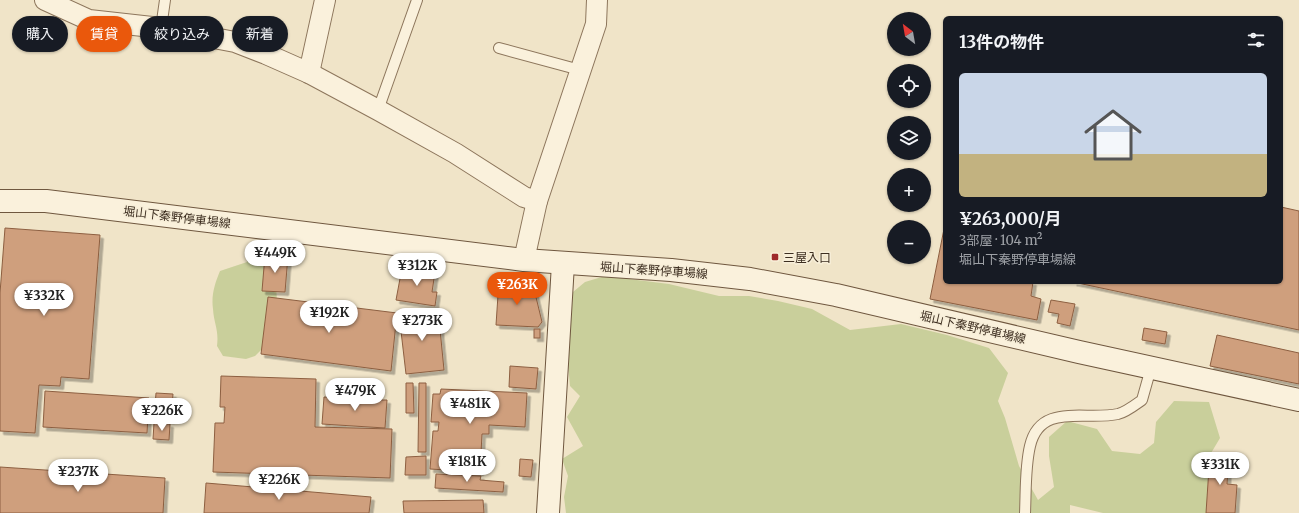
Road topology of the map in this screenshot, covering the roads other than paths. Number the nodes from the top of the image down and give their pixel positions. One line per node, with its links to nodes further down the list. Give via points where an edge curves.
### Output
1 (45, 0): 6 (street)
2 (165, 0): 7 (lane)
3 (325, 0): 12 (street)
4 (417, 0): 13 (lane)
5 (597, 0): 11 (street, via 596,24)
6 (84, 8): 8 (street, via 89,20)
7 (163, 16)
8 (140, 26)
9 (224, 40): 12 (street, via 235,42)
10 (499, 48): 11 (lane)
11 (580, 70): 15 (street)
12 (309, 73): 13 (street)
13 (378, 110): 15 (street, via 524,197)
14 (0, 201): 16 (main road, 堀山下秦野停車場線, via 46,201)
15 (537, 202): 16 (street)
16 (524, 260): 17 (main road, 堀山下秦野停車場線)
17 (562, 264): 18 (main road, 堀山下秦野停車場線, via 671,270 797,287); 20 (main road)
18 (1151, 368): 19 (main road, 堀山下秦野停車場線); 21 (lane, via 1142,400 1119,414 1089,417 1064,415 1044,421 1034,433 1030,447)
19 (1299, 400)
20 (548, 513)
21 (1025, 513)

